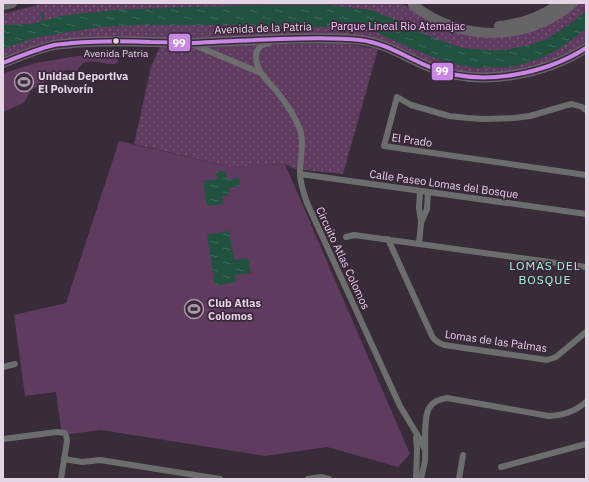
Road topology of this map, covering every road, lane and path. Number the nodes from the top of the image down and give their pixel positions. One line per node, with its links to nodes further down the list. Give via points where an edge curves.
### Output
1 (12, 3): 5 (main road)
2 (560, 3): 3 (main road, via 532,19 486,27 452,21)
3 (411, 4): 4 (main road, via 450,26 481,33 498,33 536,25)
4 (572, 4)
5 (3, 5)
6 (307, 38): 7 (main road, Avenida de la Patria); 8 (main road, Avenida de la Patria, via 362,40 379,44 436,70 477,77 506,76 538,70); 10 (street, Circuito Atlas Colomos, via 260,46 256,56)
7 (188, 43): 9 (main road, Avenida de la Patria, via 88,42 54,45); 10 (street, Circuito Atlas Colomos)
8 (586, 48)
9 (3, 63)
10 (261, 73): 12 (street, Circuito Atlas Colomos, via 278,93 299,127 302,140)
11 (586, 110): 13 (street, El Prado, via 572,104 530,116 468,118 449,116 411,105 396,97 384,146)
12 (300, 174): 14 (street, Calle Paseo Lomas del Bosque); 26 (street, Circuito Atlas Colomos, via 307,203)
13 (586, 175)
14 (420, 191): 15 (street, Calle Paseo Lomas del Bosque); 17 (street)
15 (428, 192): 16 (street, Calle Paseo Lomas del Bosque); 17 (street, via 427,209)
16 (586, 214)
17 (421, 223): 20 (street)
18 (346, 237): 19 (street, via 354,235)
19 (388, 239): 20 (street); 22 (street, Lomas de las Palmas, via 438,344 547,360 556,357)
20 (418, 244): 21 (street)
21 (586, 267)
22 (586, 332)
23 (15, 364): 24 (street)
24 (3, 368)
25 (586, 402): 29 (street, via 573,411 549,416 447,398 438,399 429,408 426,416)
26 (400, 406): 29 (street, Circuito Atlas Colomos); 38 (street, via 421,448)
27 (3, 439): 31 (street, via 62,432 65,433 67,441)
28 (586, 444): 32 (street)
29 (425, 450): 38 (street, via 425,462)
30 (463, 455): 39 (street)
31 (64, 459): 33 (street, via 82,462 100,460); 34 (street)
32 (501, 467)
33 (181, 476): 35 (street)
34 (61, 479)
35 (220, 479)
36 (308, 479): 37 (street)
37 (329, 479)
38 (419, 479)
39 (459, 479)

